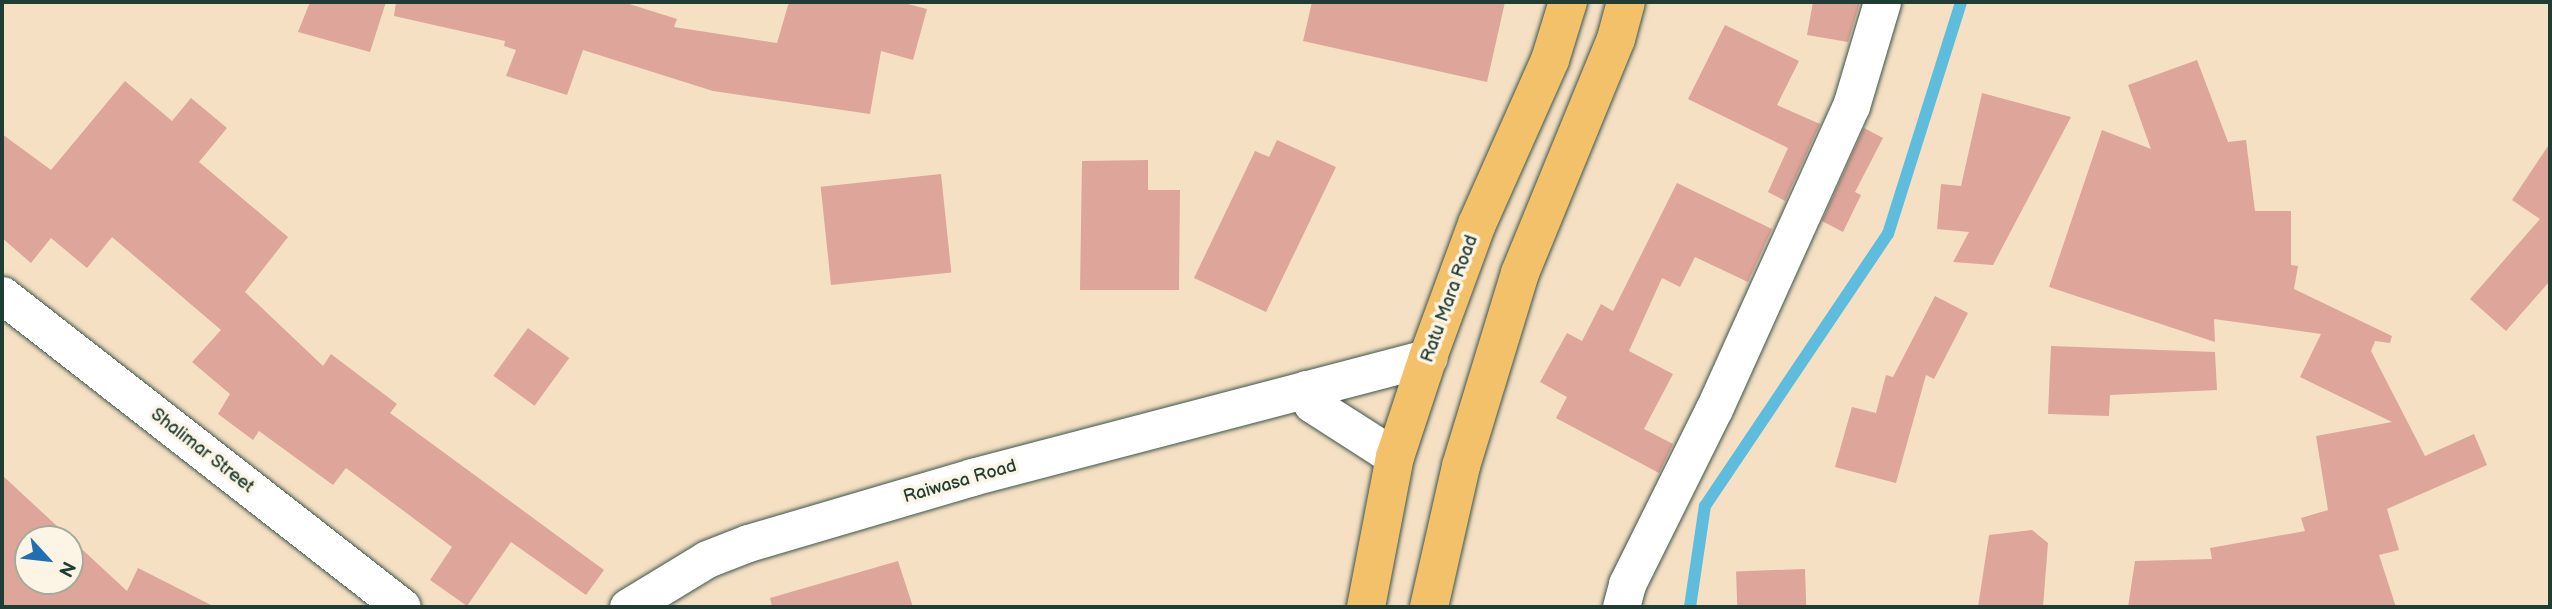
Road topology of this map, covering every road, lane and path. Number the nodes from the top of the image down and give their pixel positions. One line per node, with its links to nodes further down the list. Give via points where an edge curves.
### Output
1 (1568, 2): 5 (highway, Ratu Mara Road, via 1550,60 1477,224)
2 (1626, 2): 11 (highway, via 1616,39 1520,274 1461,466)
3 (1882, 2): 12 (street, via 1851,106 1720,396 1627,584)
4 (2, 295): 8 (street, Shalimar Street)
5 (1428, 357): 6 (street, Raiwasa Road); 7 (highway, Ratu Mara Road)
6 (1306, 389): 7 (street, via 1312,404); 9 (street, Raiwasa Road, via 972,477 748,544 707,559)
7 (1395, 457): 10 (highway, Ratu Mara Road)
8 (402, 607)
9 (628, 607)
10 (1366, 607)
11 (1429, 607)
12 (1621, 607)

